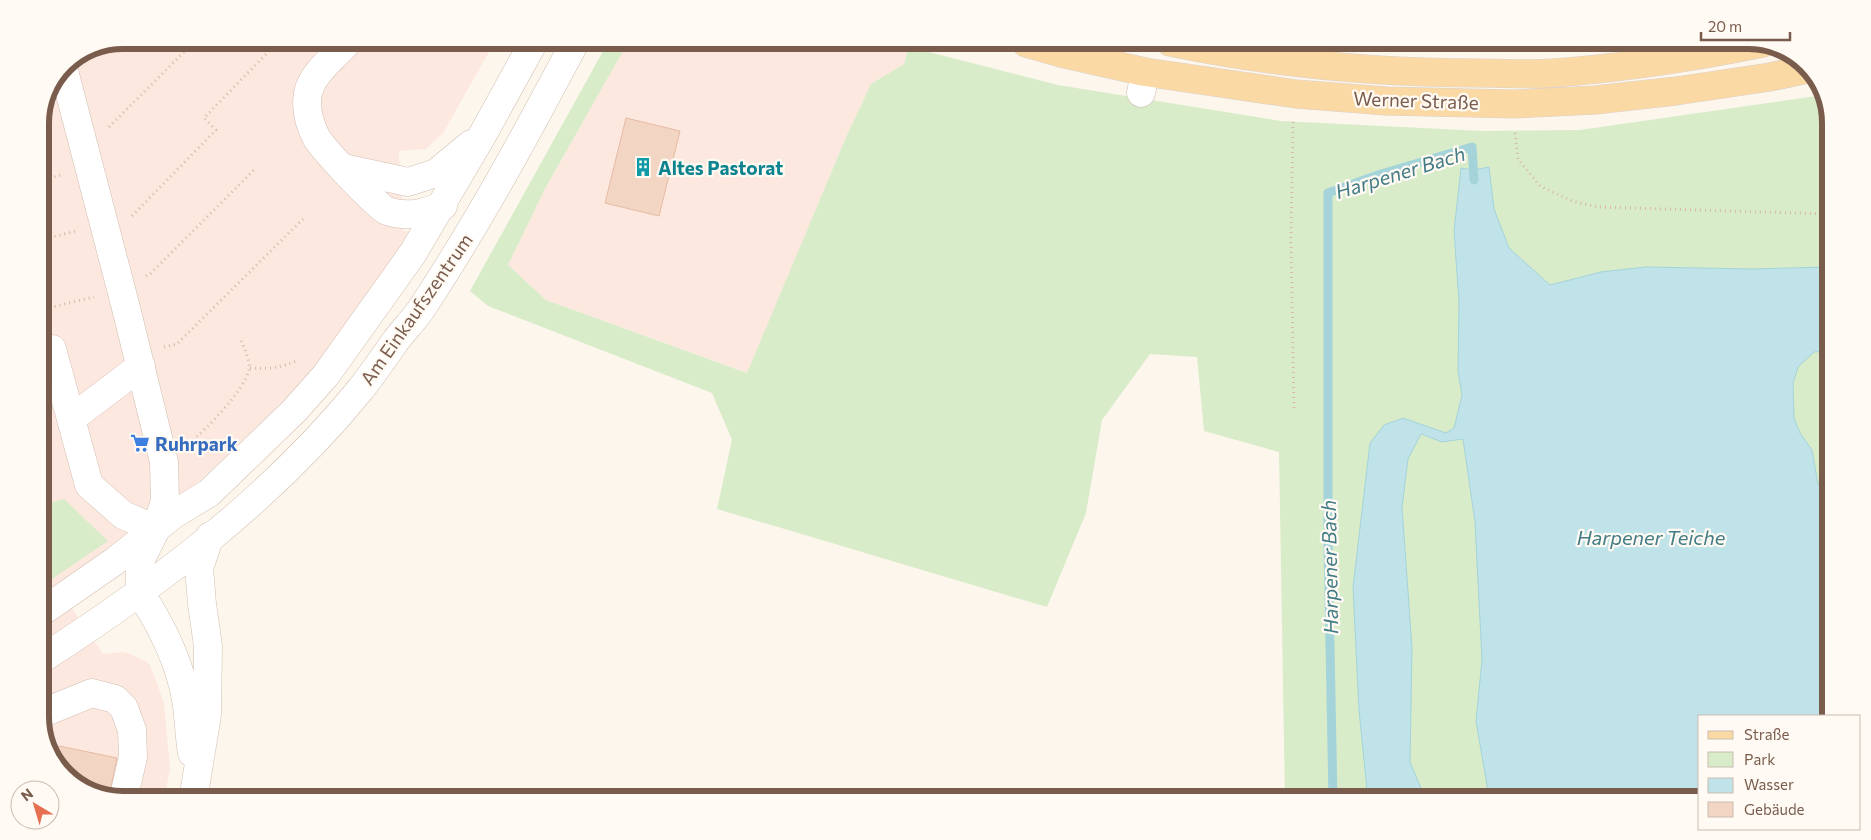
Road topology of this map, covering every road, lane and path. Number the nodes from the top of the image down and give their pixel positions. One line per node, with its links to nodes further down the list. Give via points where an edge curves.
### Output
1 (187, 49): 13 (path)
2 (271, 49): 20 (path, via 204,118 216,130)
3 (341, 49): 15 (street, Am Einkaufszentrum, via 316,77 308,92 307,112 317,139)
4 (529, 49): 14 (street, Am Einkaufszentrum)
5 (571, 49): 31 (street, Am Einkaufszentrum, via 524,140 418,313 360,390 307,449 239,514)
6 (1047, 49): 11 (main road, Werner Straße, via 1143,82 1386,101)
7 (1202, 49): 8 (main road, Werner Straße, via 1332,67 1433,73 1552,73)
8 (1733, 49)
9 (1801, 71): 11 (main road, Werner Straße, via 1676,91)
10 (65, 76): 21 (street, Am Einkaufszentrum)
11 (1514, 104): 18 (path, via 1518,159 1540,186 1572,201 1598,207)
12 (1294, 116): 26 (path, via 1291,239)
13 (106, 130)
14 (484, 134): 15 (street, Am Einkaufszentrum, via 436,173 408,182); 17 (street, Am Einkaufszentrum)
15 (343, 168): 17 (street, Am Einkaufszentrum, via 370,199 386,211 410,215)
16 (254, 170): 21 (path, via 151,273)
17 (443, 206): 29 (street, Am Einkaufszentrum, via 414,253 326,375 294,411)
18 (1822, 214)
19 (303, 218): 25 (path, via 177,344)
20 (129, 219)
21 (121, 290): 22 (path); 25 (street, Am Einkaufszentrum)
22 (49, 308)
23 (241, 340): 28 (path, via 250,368 242,386 192,441)
24 (52, 348): 27 (street)
25 (138, 356): 27 (street); 28 (street, Am Einkaufszentrum)
26 (1294, 410)
27 (71, 419): 30 (street, via 89,485 123,515)
28 (164, 462): 30 (street, Am Einkaufszentrum, via 166,501)
29 (209, 493): 30 (street, Am Einkaufszentrum, via 173,514); 32 (street, Am Einkaufszentrum, via 188,530)
30 (156, 529): 32 (street, Am Einkaufszentrum, via 140,561); 33 (street, Am Einkaufszentrum)
31 (210, 536): 32 (street, Am Einkaufszentrum); 36 (street, via 199,568 208,646 207,715)
32 (140, 593): 34 (street, Am Einkaufszentrum); 36 (street, via 174,658 186,700)
33 (49, 607)
34 (49, 654)
35 (49, 710): 37 (street, via 92,693 115,699 124,708 132,730 133,757)
36 (194, 790)
37 (125, 791)

